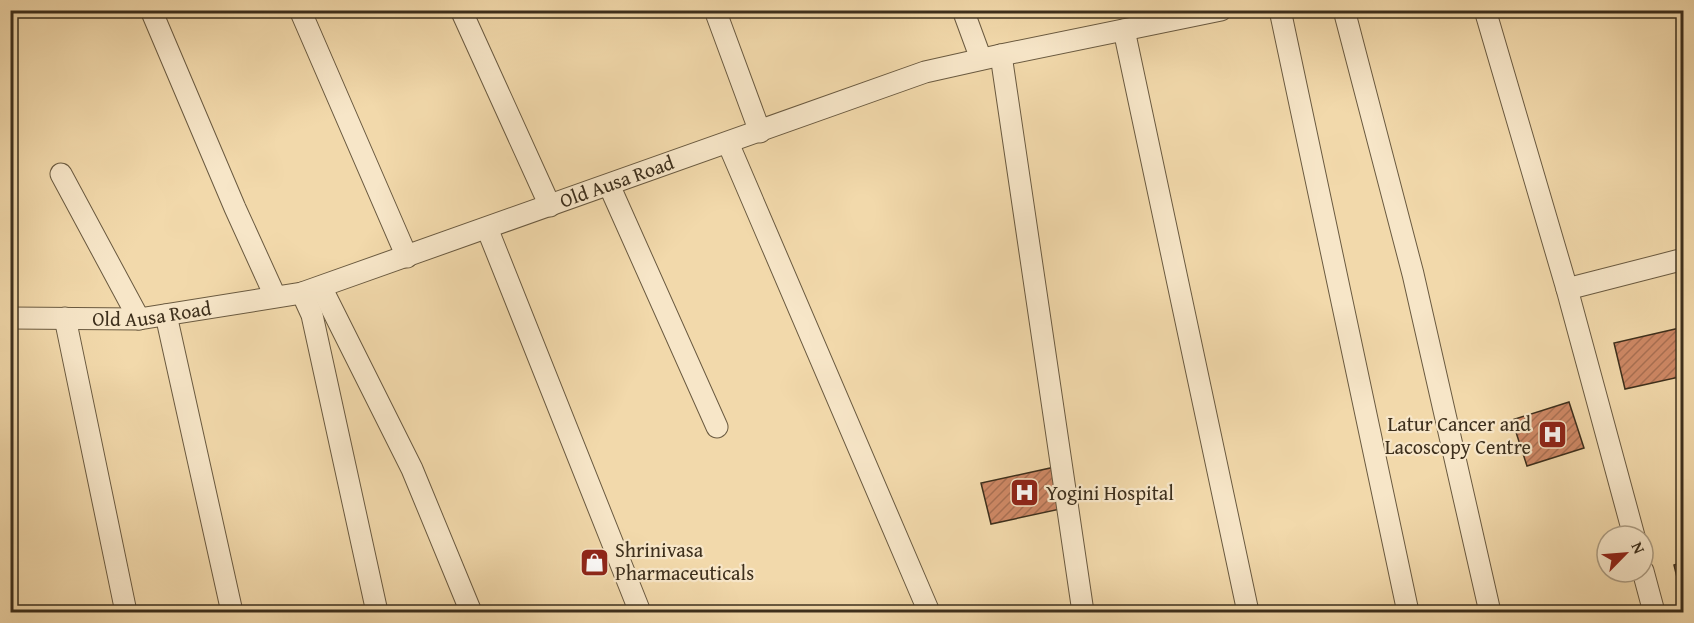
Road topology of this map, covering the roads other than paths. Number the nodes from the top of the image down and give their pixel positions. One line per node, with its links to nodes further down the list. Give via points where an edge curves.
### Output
1 (151, 10): 23 (street)
2 (300, 10): 19 (street)
3 (461, 10): 17 (street)
4 (715, 10): 13 (street)
5 (963, 10): 12 (street)
6 (1221, 10): 10 (street, Old Ausa Road)
7 (1280, 10): 39 (street)
8 (1344, 10): 40 (street, via 1413,274)
9 (1485, 10): 21 (street)
10 (1167, 16): 11 (street, Old Ausa Road)
11 (1124, 30): 12 (street, Old Ausa Road); 38 (street)
12 (991, 57): 13 (street, Old Ausa Road, via 925,72); 37 (street)
13 (760, 132): 14 (street, Old Ausa Road)
14 (728, 142): 16 (street, Old Ausa Road); 36 (street)
15 (61, 174): 27 (street)
16 (609, 185): 17 (street, Old Ausa Road); 28 (street)
17 (550, 206): 18 (street, Old Ausa Road)
18 (487, 228): 19 (street, Old Ausa Road); 35 (street)
19 (407, 257): 22 (street, Old Ausa Road)
20 (1683, 259): 21 (street)
21 (1567, 288): 29 (street)
22 (311, 290): 23 (street, Old Ausa Road); 33 (street, via 312,315); 34 (street, via 412,469)
23 (275, 296): 24 (street, Old Ausa Road)
24 (166, 315): 27 (street, Old Ausa Road); 32 (street)
25 (10, 318): 26 (street, Old Ausa Road)
26 (65, 318): 27 (street, Old Ausa Road); 31 (street)
27 (139, 319)
28 (717, 427)
29 (1631, 524)
30 (1646, 584): 41 (street)
31 (126, 612)
32 (232, 612)
33 (377, 612)
34 (471, 612)
35 (640, 612)
36 (929, 612)
37 (1083, 612)
38 (1248, 612)
39 (1408, 612)
40 (1490, 612)
41 (1654, 612)

